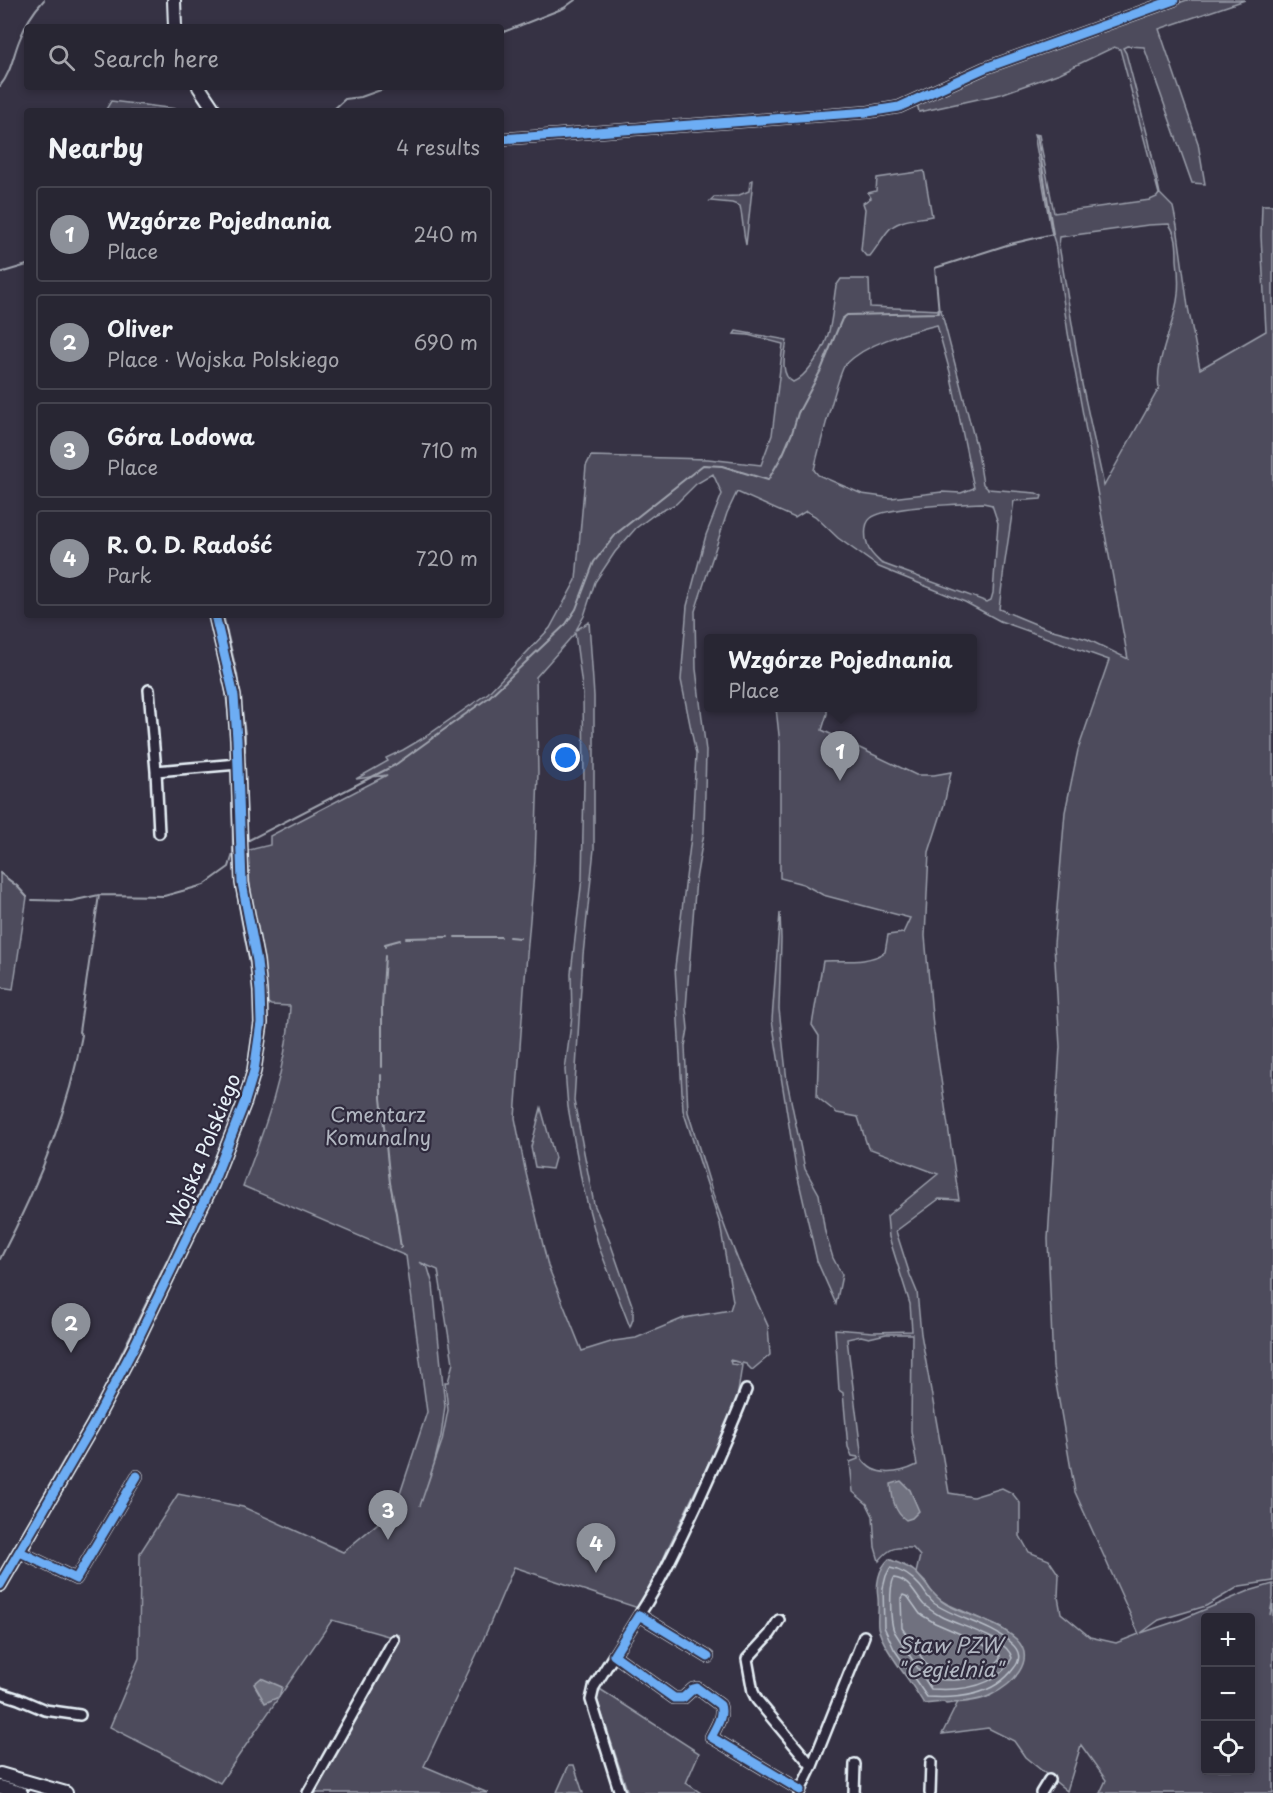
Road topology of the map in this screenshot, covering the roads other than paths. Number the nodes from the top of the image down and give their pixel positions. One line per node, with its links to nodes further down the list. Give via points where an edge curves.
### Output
1 (174, 0): 3 (street)
2 (1174, 0): 6 (street, via 985,68 899,106 868,112)
3 (175, 24)
4 (201, 90): 5 (street)
5 (213, 108)
6 (504, 139)
7 (216, 618): 9 (street, Wojska Polskiego, via 233,690)
8 (149, 690): 10 (street)
9 (238, 764): 10 (street); 14 (street, Wojska Polskiego, via 242,883 261,991 261,1023 252,1080 212,1185 138,1340)
10 (156, 771): 11 (street)
11 (159, 833)
12 (746, 1390): 16 (street, via 676,1550)
13 (137, 1476): 14 (street, via 76,1579)
14 (20, 1551): 15 (street, Wojska Polskiego)
15 (0, 1585)
16 (639, 1615): 20 (street); 21 (street)
17 (779, 1620): 26 (street, via 747,1659 753,1692)
18 (864, 1636): 26 (street)
19 (394, 1640): 34 (street)
20 (614, 1655): 32 (street, via 674,1698 683,1698 697,1688 722,1709 711,1737); 35 (street, via 594,1687 591,1700)
21 (708, 1657)
22 (0, 1693): 23 (street, via 45,1710)
23 (80, 1715)
24 (931, 1762): 37 (street)
25 (855, 1764): 36 (street)
26 (812, 1766): 32 (street)
27 (0, 1770): 31 (street)
28 (0, 1774): 31 (street)
29 (1049, 1780): 38 (street)
30 (0, 1787): 31 (street)
31 (22, 1787): 33 (street)
32 (800, 1792)
33 (66, 1793)
34 (308, 1793)
35 (620, 1793)
36 (854, 1793)
37 (930, 1793)
38 (1041, 1793)

